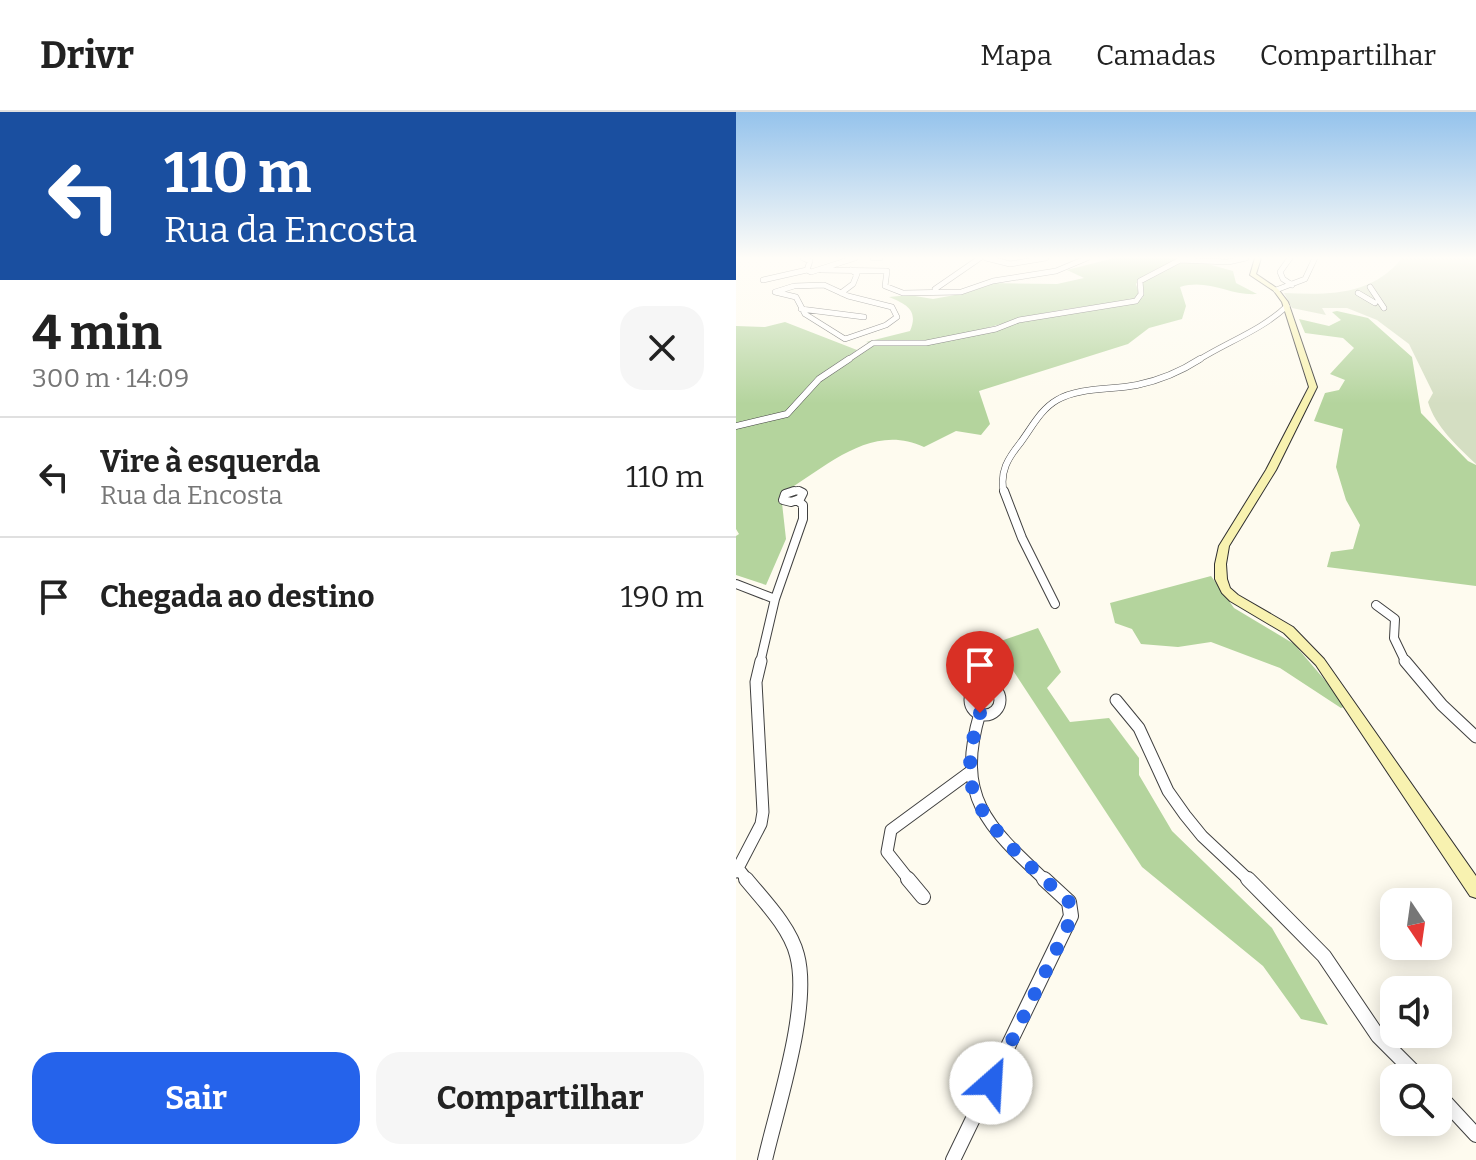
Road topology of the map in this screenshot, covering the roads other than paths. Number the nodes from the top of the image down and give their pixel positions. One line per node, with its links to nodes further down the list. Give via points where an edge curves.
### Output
1 (1287, 306): 20 (main road, via 1313,390 1224,546 1222,584 1240,605 1291,632 1320,662)
2 (891, 307): 7 (street, via 898,315 895,321)
3 (1100, 307): 8 (street, via 926,343)
4 (1286, 307): 13 (street, via 1275,319 1177,374 1067,395 1043,410 1004,467 1001,482)
5 (801, 309): 6 (street); 7 (street)
6 (859, 318)
7 (845, 339): 8 (street)
8 (863, 347): 9 (street, via 812,384 787,414)
9 (736, 426)
10 (797, 500): 12 (street, via 803,505 803,519)
11 (736, 584): 12 (street)
12 (775, 599): 19 (street, via 756,682 763,812)
13 (1055, 604)
14 (1376, 605): 17 (street, via 1395,619 1395,643 1421,680 1446,713)
15 (1116, 700): 22 (street, via 1139,728 1185,815 1324,956 1378,1036)
16 (980, 713): 18 (street)
17 (1476, 737)
18 (970, 772): 21 (street, via 891,830 887,852); 26 (street, via 985,817 1069,902 1071,916)
19 (737, 870): 25 (street, via 796,952 800,974 797,1012)
20 (1476, 890)
21 (923, 897)
22 (1406, 1064)
23 (1452, 1109): 24 (street)
24 (1476, 1135)
25 (765, 1160)
26 (953, 1160)

